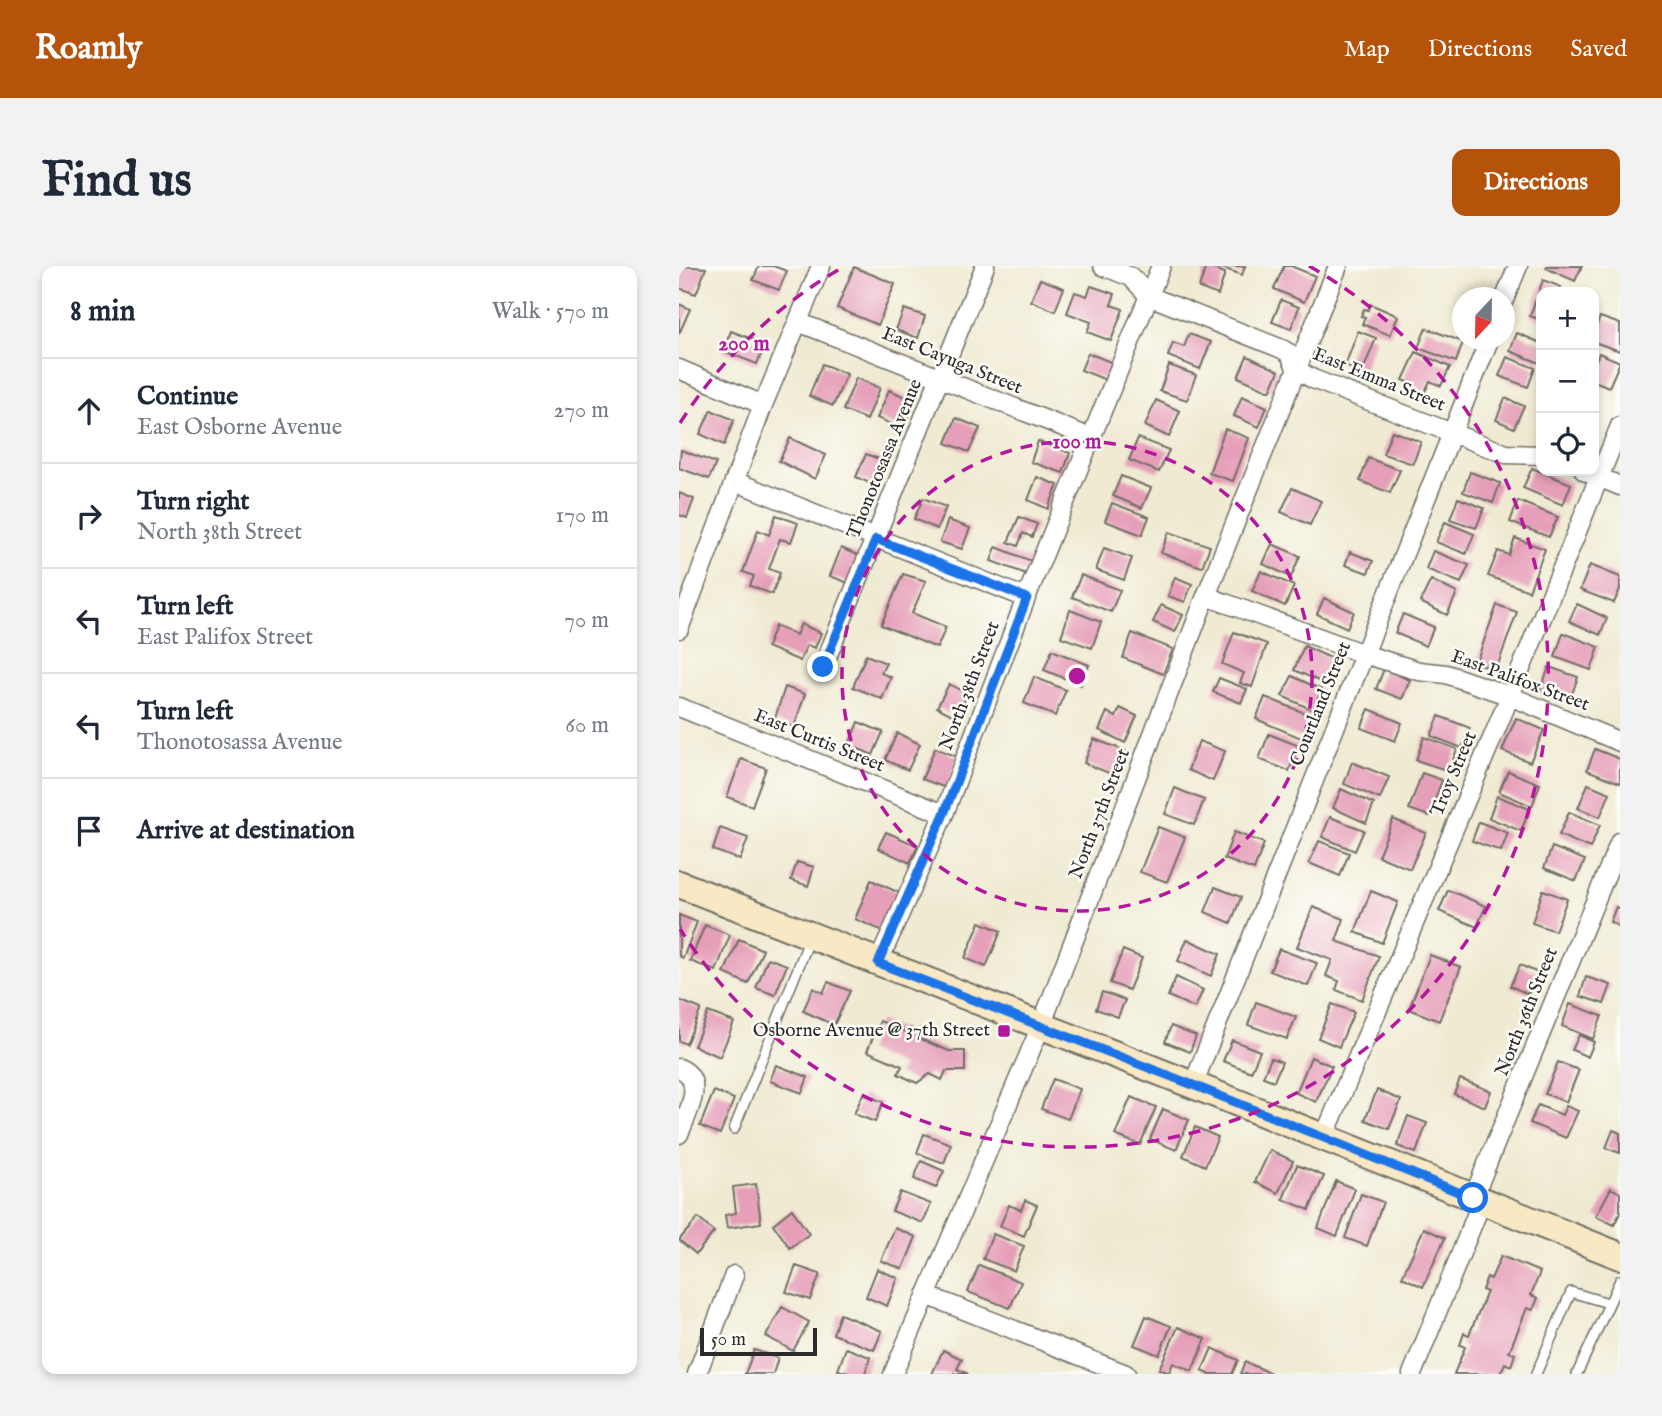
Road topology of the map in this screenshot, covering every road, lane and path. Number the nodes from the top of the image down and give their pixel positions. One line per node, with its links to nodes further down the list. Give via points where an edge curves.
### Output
1 (821, 266): 9 (street)
2 (985, 266): 13 (street, Thonotosassa Avenue)
3 (1103, 266): 8 (street, East Emma Street, via 1131,277)
4 (1161, 266): 8 (street, North 38th Street)
5 (1338, 266): 12 (street, North 37th Street)
6 (1518, 266): 7 (street)
7 (1509, 287)
8 (1149, 296): 12 (street, East Emma Street, via 1282,349 1290,354); 17 (street, North 38th Street)
9 (798, 322): 13 (street, East Cayuga Street); 14 (street)
10 (1485, 350): 16 (street, Courtland Street)
11 (679, 369): 14 (street)
12 (1297, 370): 16 (street, East Emma Street); 25 (street, North 37th Street)
13 (939, 379): 17 (street, East Cayuga Street); 24 (street, Thonotosassa Avenue)
14 (763, 405): 22 (street)
15 (1620, 426): 19 (street, Troy Street)
16 (1453, 432): 18 (street, East Emma Street, via 1506,454); 28 (street, Courtland Street)
17 (1091, 438): 26 (street, North 38th Street)
18 (1536, 455)
19 (1599, 462)
20 (1591, 476): 30 (street, Troy Street)
21 (1597, 476): 23 (street)
22 (734, 481): 24 (street); 27 (street)
23 (1620, 485)
24 (876, 539): 26 (street); 29 (street, Thonotosassa Avenue)
25 (1206, 596): 28 (street, East Palifox Street); 38 (street, North 37th Street)
26 (1027, 598): 33 (street, North 38th Street)
27 (679, 629)
28 (1364, 654): 30 (street, East Palifox Street); 40 (street, Courtland Street)
29 (823, 667)
30 (1510, 696): 32 (street, East Palifox Street); 43 (street, Troy Street)
31 (679, 707): 33 (street, East Curtis Street)
32 (1620, 741)
33 (944, 814): 37 (street, North 38th Street)
34 (1620, 841): 44 (street, North 36th Street)
35 (679, 884): 36 (street)
36 (811, 936): 37 (street); 41 (lane)
37 (878, 963): 38 (street)
38 (1041, 1026): 40 (street); 47 (street, North 37th Street)
39 (679, 1068): 42 (street, via 692,1081 695,1095)
40 (1193, 1085): 43 (street)
41 (734, 1129)
42 (679, 1134)
43 (1324, 1137): 44 (street)
44 (1478, 1200): 45 (street); 52 (street, North 36th Street)
45 (1620, 1261): 48 (lane)
46 (734, 1275): 49 (street)
47 (926, 1295): 50 (street, North 37th Street); 51 (street)
48 (1608, 1303): 53 (lane, via 1571,1292); 54 (lane)
49 (698, 1374)
50 (893, 1374)
51 (1126, 1374)
52 (1412, 1374)
53 (1536, 1374)
54 (1577, 1374)

